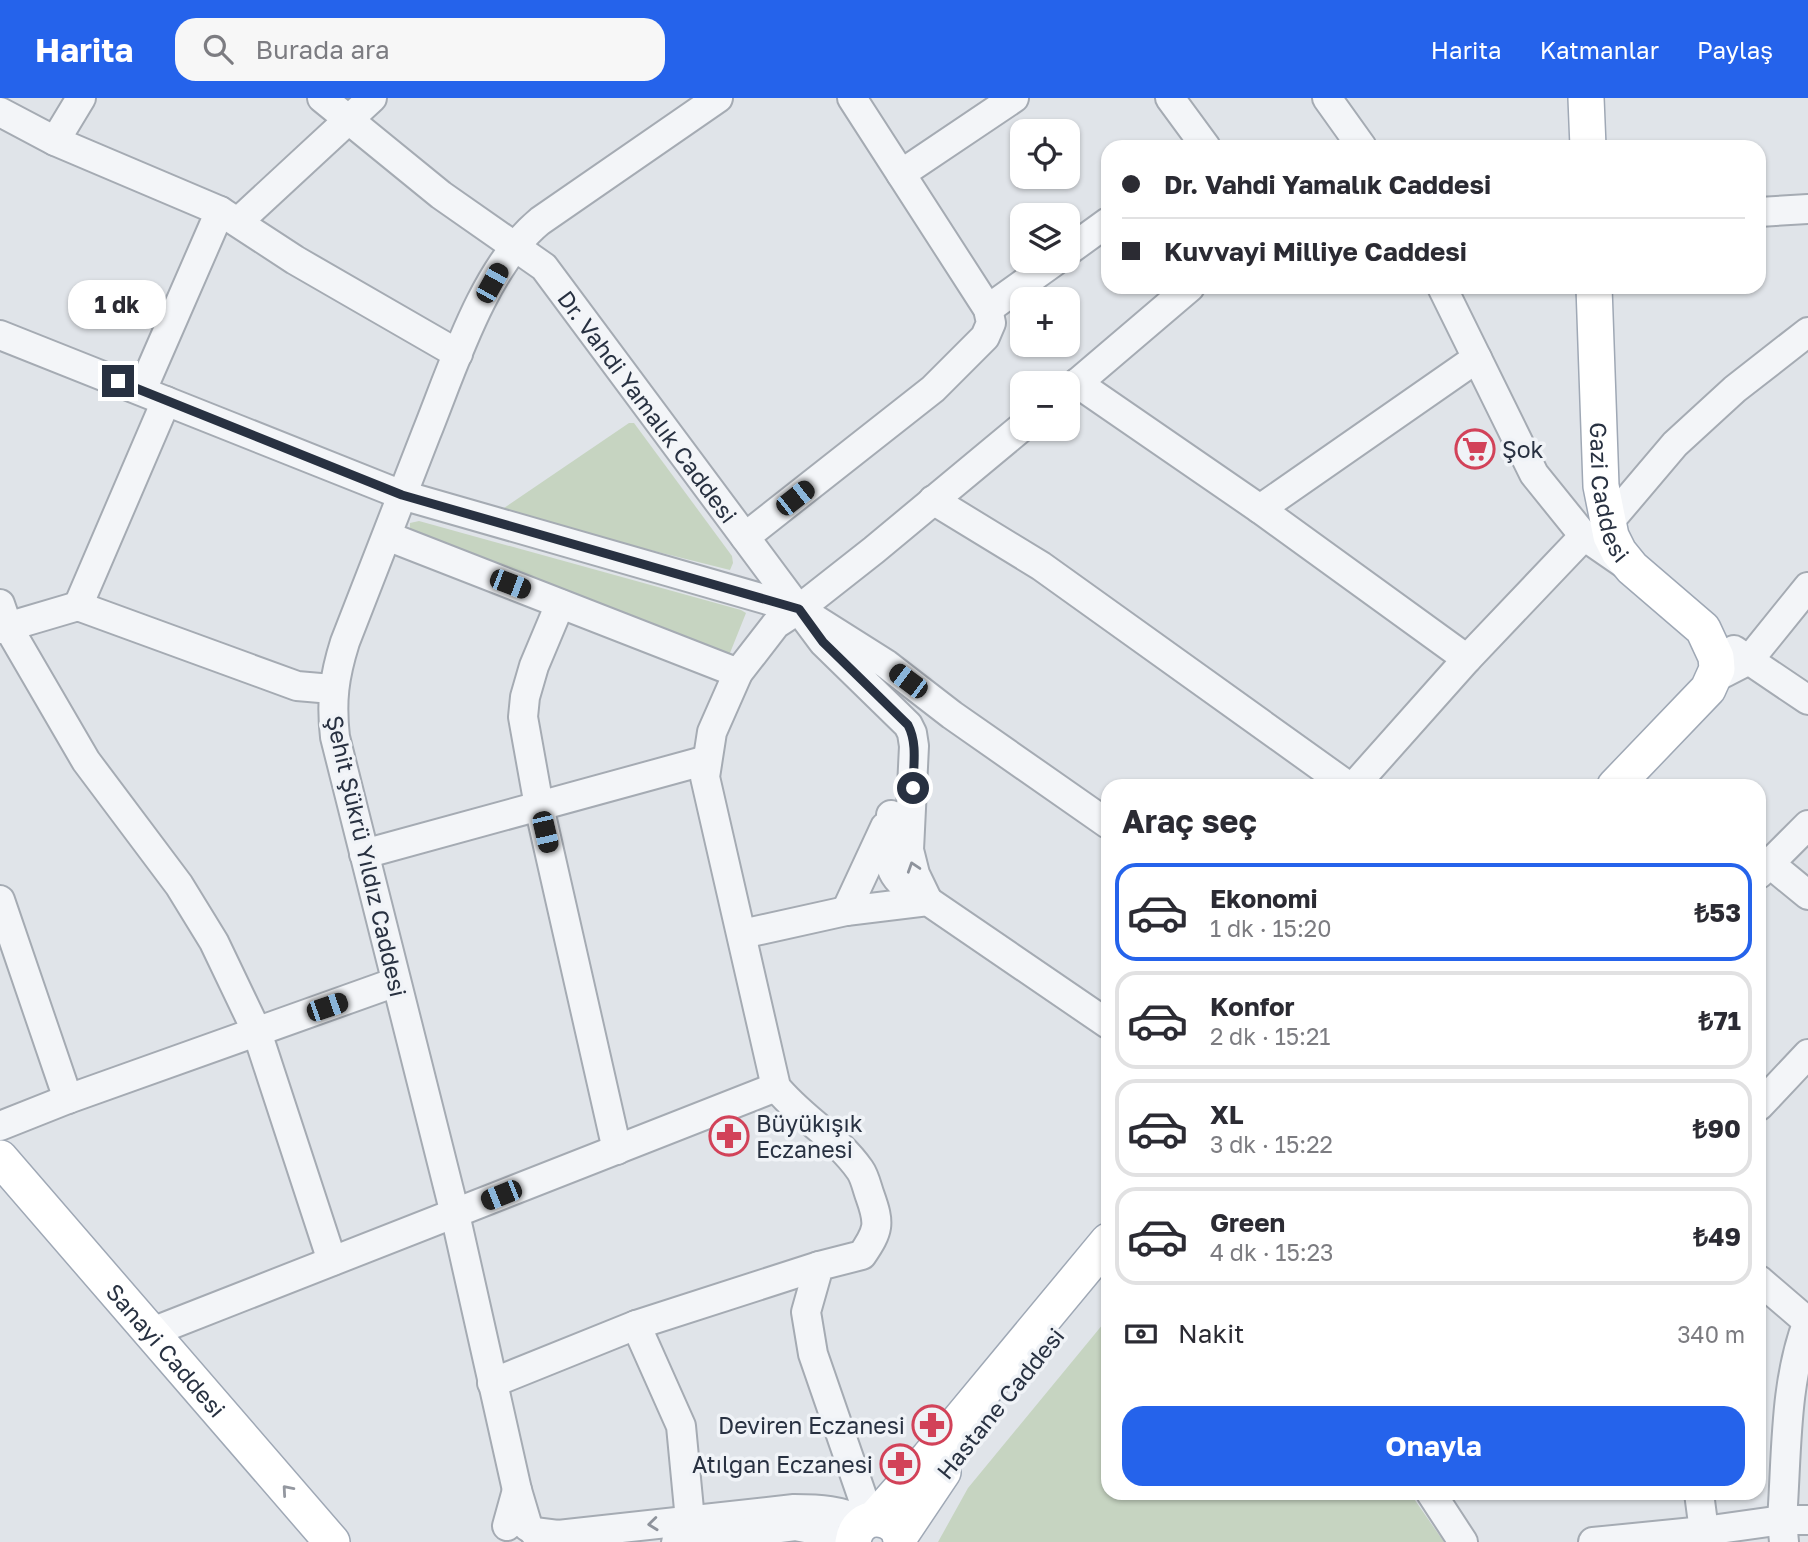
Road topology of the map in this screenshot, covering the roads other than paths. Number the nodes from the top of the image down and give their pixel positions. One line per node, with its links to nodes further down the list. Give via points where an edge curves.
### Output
1 (81, 98): 15 (street)
2 (322, 98): 11 (street, Dr. Vahdi Yamalık Caddesi)
3 (372, 98): 11 (street)
4 (718, 98): 22 (street, Şehit Şükrü Yıldız Caddesi, via 540,221)
5 (852, 98): 16 (street)
6 (1014, 98): 16 (street)
7 (1170, 98): 12 (street)
8 (1326, 98): 13 (street)
9 (1586, 98): 14 (main road)
10 (0, 112): 15 (street)
11 (348, 120): 19 (street); 22 (street, Dr. Vahdi Yamalık Caddesi, via 441,195)
12 (1201, 140)
13 (1357, 140)
14 (1588, 140)
15 (55, 141): 19 (street)
16 (901, 174): 27 (street)
17 (1808, 209): 18 (street)
18 (1766, 212)
19 (229, 217): 30 (street); 34 (street)
20 (1101, 227): 21 (street)
21 (1080, 242)
22 (515, 245): 30 (street, Şehit Şükrü Yıldız Caddesi, via 481,302); 41 (street, Dr. Vahdi Yamalık Caddesi, via 544,267)
23 (1038, 273): 27 (street)
24 (1182, 294): 32 (street)
25 (1445, 294): 31 (street)
26 (1594, 294): 39 (main road, Gazi Caddesi, via 1601,486)
27 (988, 309): 41 (street, via 985,337 933,389)
28 (1808, 332): 39 (street, via 1675,444)
29 (0, 335): 34 (street)
30 (458, 354): 36 (street, Şehit Şükrü Yıldız Caddesi)
31 (1477, 358): 38 (street); 39 (street, via 1534,474)
32 (1080, 380)
33 (1080, 392): 38 (street)
34 (154, 396): 36 (street); 44 (street)
35 (1010, 436): 37 (street)
36 (402, 495): 40 (street, Şehit Şükrü Yıldız Caddesi); 45 (street)
37 (933, 500): 45 (street); 54 (street, via 1041,566)
38 (1260, 509): 48 (street)
39 (1596, 530): 47 (main road, Gazi Caddesi); 48 (street)
40 (387, 536): 43 (street); 50 (street, Şehit Şükrü Yıldız Caddesi, via 345,642)
41 (745, 537): 45 (street, Dr. Vahdi Yamalık Caddesi)
42 (1808, 586): 47 (street)
43 (560, 604): 49 (street); 57 (street, via 525,697 523,717)
44 (78, 606): 46 (street); 50 (street, via 297,686)
45 (799, 609): 49 (street, via 776,624); 53 (street, Dr. Vahdi Yamalık Caddesi, via 823,642 908,725 914,746); 59 (street, via 886,664)
46 (3, 620): 71 (street, via 86,761 202,919)
47 (1720, 656): 51 (street); 56 (main road, via 1708,689)
48 (1466, 659): 55 (street)
49 (738, 673): 52 (street, via 712,732)
50 (332, 689): 61 (street, Şehit Şükrü Yıldız Caddesi, via 335,737)
51 (1808, 700)
52 (707, 760): 57 (street); 68 (street, via 705,777)
53 (912, 763): 58 (street, Dr. Vahdi Yamalık Caddesi); 66 (street, Dr. Vahdi Yamalık Caddesi, one-way to 53, via 909,850)
54 (1338, 779)
55 (1360, 779)
56 (1622, 779)
57 (538, 806): 61 (street); 77 (street)
58 (891, 815): 66 (street, Dr. Vahdi Yamalık Caddesi, via 891,869 902,885); 67 (street, Dr. Vahdi Yamalık Caddesi)
59 (1101, 819)
60 (1808, 825): 62 (street)
61 (364, 854): 69 (street, Şehit Şükrü Yıldız Caddesi)
62 (1766, 866)
63 (1766, 869): 64 (street)
64 (1808, 895)
65 (0, 900): 74 (street)
66 (928, 901): 67 (street); 70 (street, Dr. Vahdi Yamalık Caddesi)
67 (846, 911): 68 (street)
68 (742, 934): 73 (street)
69 (396, 982): 71 (street); 80 (street, Şehit Şükrü Yıldız Caddesi)
70 (1101, 1019)
71 (257, 1032): 74 (street); 82 (street)
72 (1808, 1054): 75 (street)
73 (776, 1087): 77 (street); 83 (street, via 830,1136 861,1172 878,1217 873,1238 862,1255)
74 (68, 1099): 76 (street)
75 (1766, 1099)
76 (0, 1126)
77 (617, 1150): 80 (street)
78 (0, 1158): 88 (main road, Sanayi Caddesi)
79 (0, 1190): 97 (main road, Sanayi Caddesi)
80 (455, 1214): 82 (street); 89 (street, Şehit Şükrü Yıldız Caddesi)
81 (1101, 1249): 95 (main road, Hastane Caddesi)
82 (332, 1261): 88 (street)
83 (819, 1266): 87 (street); 95 (street, via 806,1312 813,1354)
84 (1101, 1283): 95 (main road, Hastane Caddesi, via 994,1406 930,1489)
85 (1766, 1286): 86 (street)
86 (1808, 1321): 92 (street, via 1792,1378)
87 (636, 1325): 89 (street); 93 (street, via 681,1426)
88 (152, 1332): 98 (main road, Sanayi Caddesi, one-way to 88)
89 (492, 1383): 96 (street, Şehit Şükrü Yıldız Caddesi, via 517,1490)
90 (1436, 1500): 99 (street)
91 (1700, 1500): 94 (street)
92 (1791, 1527): 94 (street)
93 (683, 1531): 95 (street, via 794,1509 853,1515); 96 (street, one-way to 96)
94 (1704, 1531): 100 (street)
95 (872, 1532)
96 (521, 1534)
97 (302, 1542)
98 (332, 1542)
99 (1463, 1542)
100 (1593, 1542)

